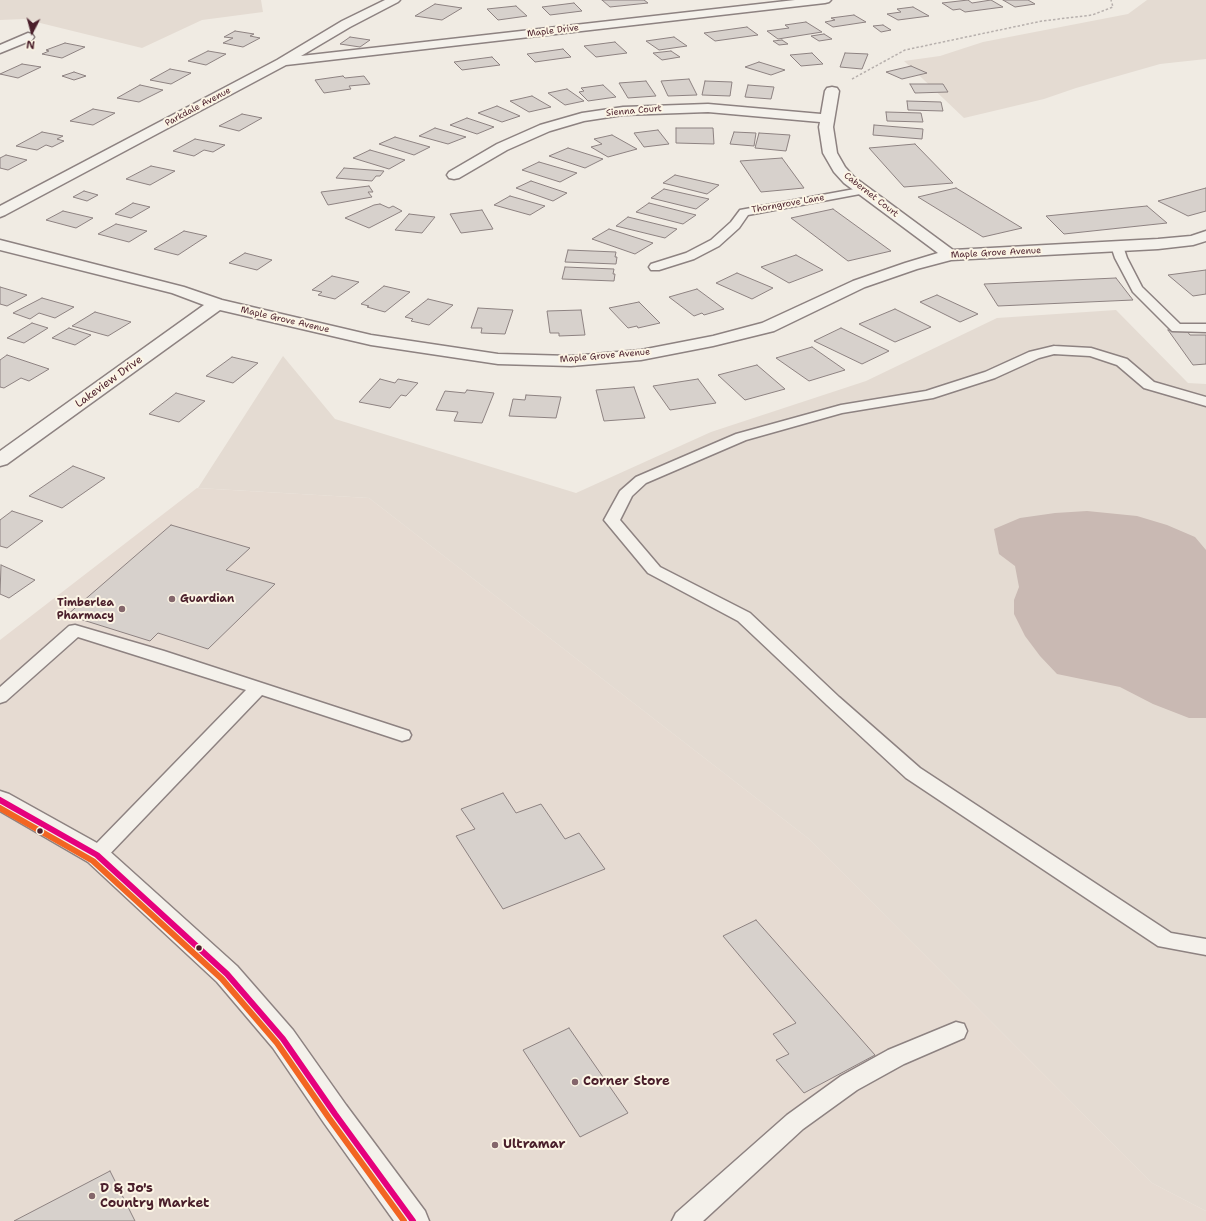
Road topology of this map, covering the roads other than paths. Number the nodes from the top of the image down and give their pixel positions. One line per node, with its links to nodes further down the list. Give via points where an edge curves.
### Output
1 (394, 0): 5 (street, Parkdale Avenue, via 346,24)
2 (825, 0): 5 (street, Maple Drive)
3 (28, 37): 4 (street)
4 (0, 49)
5 (282, 62): 10 (street, Parkdale Avenue)
6 (832, 91): 7 (street, Cabernet Court)
7 (828, 119): 8 (street, Sienna Court, via 708,108 622,111 582,117 544,128 509,144); 9 (street, Cabernet Court, via 826,127 830,153 849,180)
8 (454, 175)
9 (867, 193): 14 (street, Cabernet Court); 15 (lane, Thorngrove Lane, via 860,191 744,212 735,225 715,243 690,256)
10 (0, 212)
11 (1206, 236): 13 (street, Maple Grove Avenue, via 1158,244)
12 (0, 246): 16 (street, Maple Grove Avenue, via 178,290)
13 (1117, 246): 14 (street, Maple Grove Avenue); 17 (lane, via 1137,289 1177,328)
14 (950, 254): 16 (street, Maple Grove Avenue, via 859,284 768,327 713,341 641,354 571,361 498,360 371,340)
15 (655, 267)
16 (217, 304): 19 (street, Lakeview Drive)
17 (1206, 328)
18 (1206, 402): 25 (lane, via 1149,385 1122,362 1091,352 1054,350 1034,355 990,375 928,395 841,409 741,437 641,480 625,494 612,520 654,570 744,617 913,773 1166,940)
19 (0, 460)
20 (258, 688): 21 (lane, via 75,630); 22 (lane); 24 (lane)
21 (0, 697)
22 (402, 735)
23 (0, 800): 24 (street)
24 (97, 855): 27 (street, via 226,974 283,1039)
25 (1206, 947)
26 (956, 1031): 28 (lane, via 896,1057 849,1083 795,1122)
27 (413, 1221)
28 (686, 1221)

